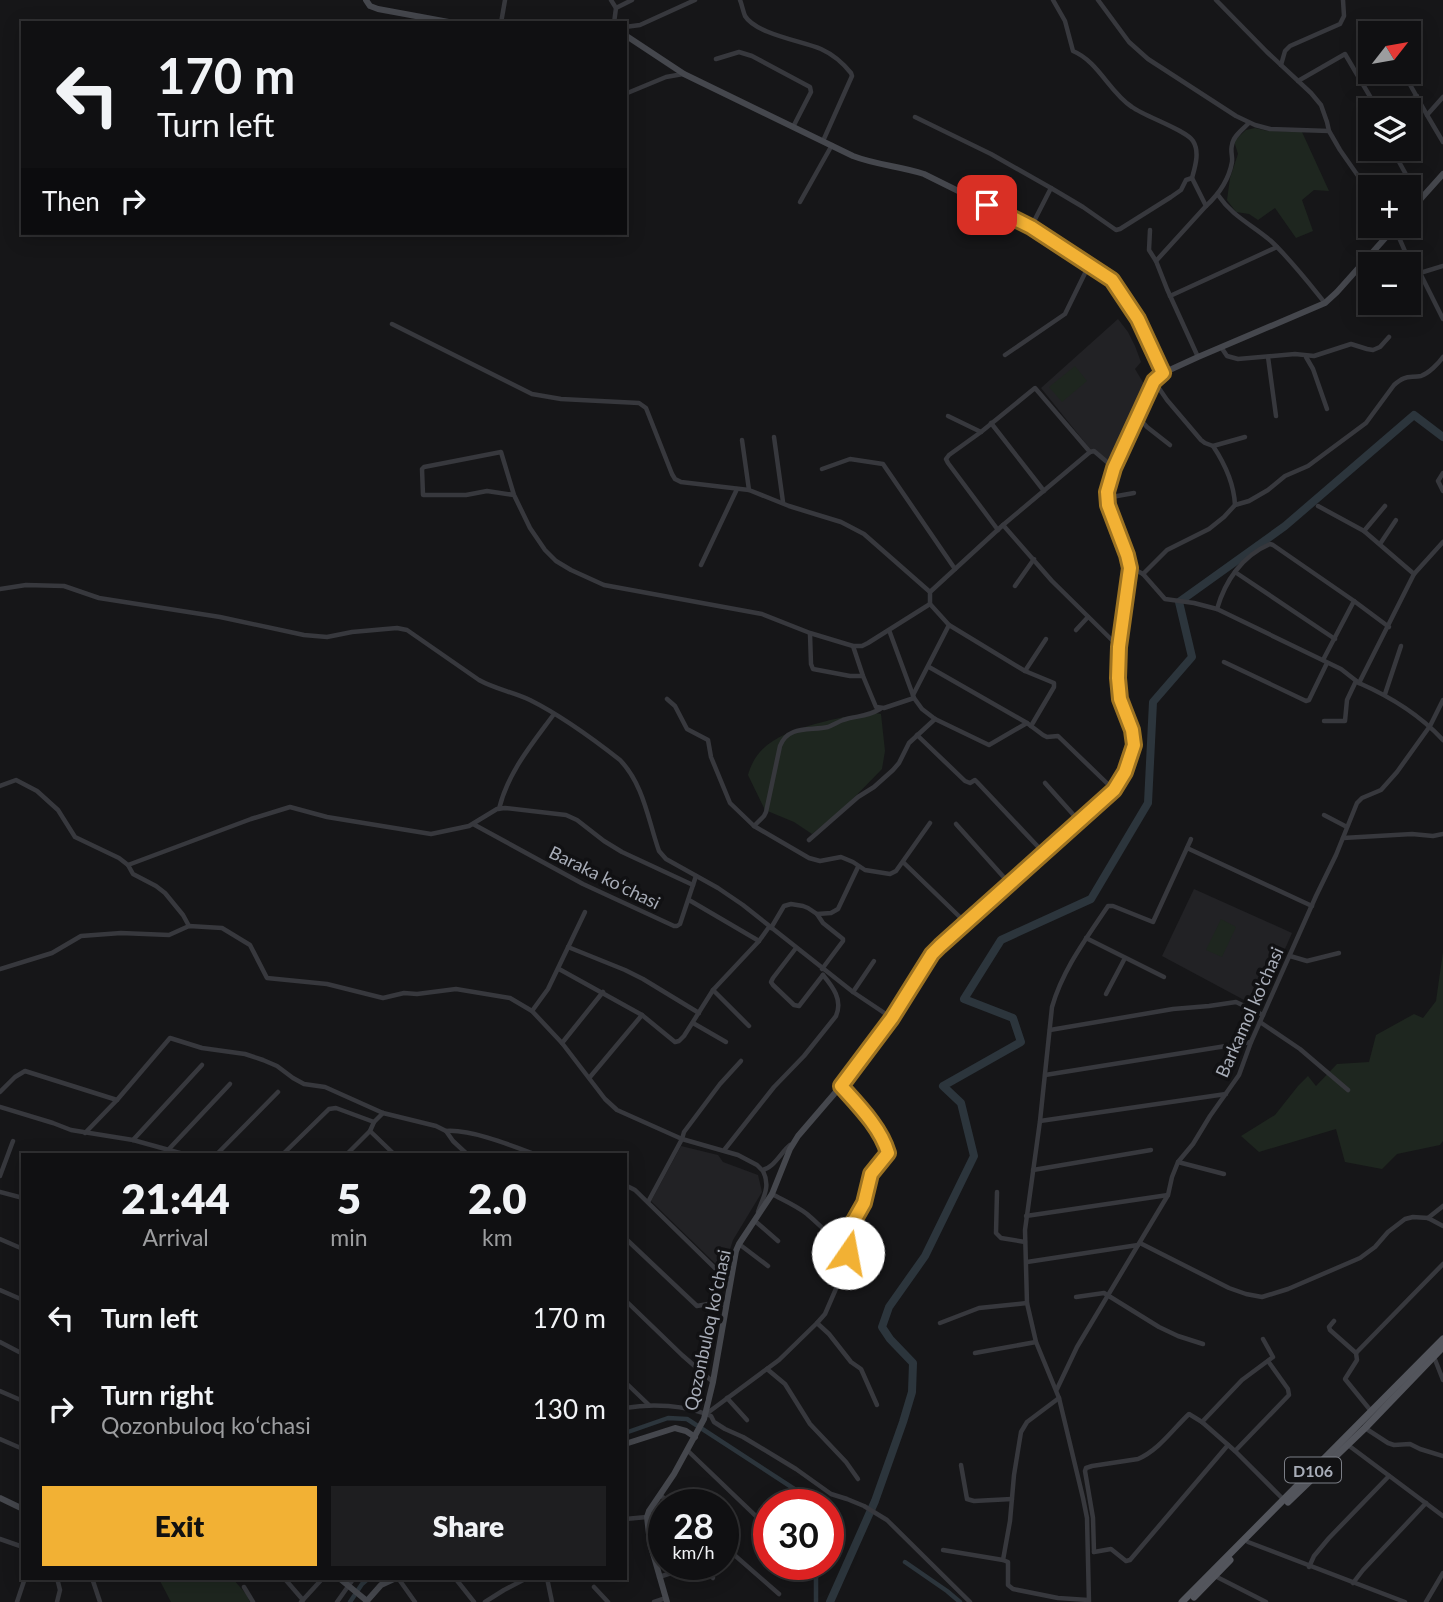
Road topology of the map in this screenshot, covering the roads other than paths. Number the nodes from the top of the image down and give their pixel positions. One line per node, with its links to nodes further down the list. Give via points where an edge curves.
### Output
1 (366, 0): 12 (main road, via 378,9)
2 (505, 0): 13 (street)
3 (611, 0): 11 (street)
4 (632, 0): 11 (street)
5 (695, 0): 15 (street)
6 (740, 0): 32 (street, via 751,22 820,48 851,73)
7 (1053, 0): 37 (street, via 1073,51 1128,105 1192,139 1196,164)
8 (1098, 0): 29 (street, via 1129,42 1148,59)
9 (1216, 0): 18 (street)
10 (1343, 0): 18 (street, via 1340,24 1290,46)
11 (616, 8): 14 (street)
12 (443, 21)
13 (501, 21)
14 (614, 21)
15 (627, 27)
16 (627, 36): 19 (main road)
17 (716, 59): 30 (street, via 739,52 810,87)
18 (1281, 65): 20 (street)
19 (684, 74): 22 (street); 30 (main road)
20 (1298, 81): 25 (street, via 1345,54); 31 (street, via 1321,105)
21 (1410, 84): 23 (street)
22 (627, 93)
23 (1417, 96): 26 (street); 27 (street)
24 (1443, 97): 27 (street)
25 (1371, 98)
26 (1413, 98)
27 (1427, 115): 33 (street)
28 (915, 117): 38 (street)
29 (1249, 123): 31 (street, via 1270,129); 39 (street, via 1231,144 1232,162)
30 (793, 127): 32 (main road)
31 (1329, 131): 36 (street)
32 (823, 141): 34 (main road)
33 (1443, 142)
34 (832, 145): 41 (street); 43 (main road, via 865,161 924,174)
35 (1443, 174): 40 (main road)
36 (1358, 176)
37 (1192, 178): 38 (street, via 1171,197 1116,230); 42 (street)
38 (1051, 188): 43 (street)
39 (1218, 195): 42 (street); 46 (street, via 1235,215)
40 (1421, 198)
41 (800, 202)
42 (1206, 206): 47 (street)
43 (1031, 227): 48 (main road)
44 (1150, 230): 47 (street, via 1149,250)
45 (1384, 238): 53 (main road)
46 (1277, 247): 52 (street); 53 (street)
47 (1156, 261): 52 (street)
48 (1089, 265): 58 (street, via 1065,314); 63 (main road, via 1115,283)
49 (1443, 266): 50 (street)
50 (1421, 272)
51 (1421, 280): 54 (street)
52 (1170, 296): 60 (street)
53 (1325, 303): 57 (main road)
54 (1443, 319)
55 (392, 324): 80 (street, via 533,394 639,403 646,408 675,479)
56 (1390, 337): 59 (street, via 1373,350 1351,344)
57 (1221, 347): 60 (main road); 61 (street, via 1227,356 1238,359)
58 (1005, 355)
59 (1306, 356): 61 (street); 65 (street)
60 (1198, 357): 63 (main road)
61 (1268, 357): 66 (street)
62 (1443, 357): 88 (street, via 1422,375 1399,380 1366,423 1308,466)
63 (1163, 373): 64 (main road)
64 (1154, 381): 68 (main road); 75 (street, via 1201,440)
65 (1327, 409)
66 (1276, 415)
67 (948, 416): 70 (street)
68 (1138, 417): 74 (street); 77 (main road)
69 (991, 423): 70 (street); 76 (street, via 1035,388); 82 (street)
70 (981, 432): 92 (street, via 946,459)
71 (774, 437): 87 (street)
72 (1245, 438): 75 (street)
73 (742, 440): 81 (street)
74 (1170, 445)
75 (1213, 446): 88 (street, via 1226,466)
76 (1090, 452): 77 (street); 82 (street)
77 (1114, 468): 86 (main road)
78 (822, 469): 99 (street, via 850,459 883,464)
79 (1443, 473): 83 (street, via 1437,481)
80 (737, 489): 81 (street); 97 (street)
81 (749, 490): 87 (street)
82 (1044, 491): 92 (street)
83 (1443, 491)
84 (1134, 494): 86 (street)
85 (514, 495): 85 (street, via 501,452 422,470 423,495); 114 (street, via 545,550 588,579 762,614)
86 (1107, 498): 98 (main road, Qozonbuloq koʻchasi)
87 (783, 503): 105 (street, via 863,534)
88 (1235, 505): 101 (street, via 1209,529 1167,550)
89 (1318, 506): 93 (street)
90 (1385, 506): 93 (street)
91 (1396, 520): 95 (street)
92 (1000, 527): 96 (street); 99 (street)
93 (1364, 531): 95 (street)
94 (1443, 542): 102 (street)
95 (1380, 544): 102 (street)
96 (1034, 559): 103 (street); 109 (street)
97 (701, 565)
98 (1130, 568): 101 (street); 119 (main road, Qozonbuloq koʻchasi)
99 (955, 569): 105 (street)
100 (1235, 572): 106 (street, via 1241,563 1273,545); 108 (street); 116 (street)
101 (1143, 574): 108 (street, via 1166,599)
102 (1414, 574): 111 (street)
103 (1015, 586)
104 (0, 589): 131 (street, via 64,586 99,598 304,635 407,630 479,680)
105 (930, 592): 107 (street)
106 (1354, 601): 111 (street); 116 (street)
107 (930, 604): 110 (street); 112 (street)
108 (1217, 609): 121 (street)
109 (1088, 617): 113 (street); 119 (street)
110 (949, 625): 122 (street); 123 (street)
111 (1389, 627): 125 (street)
112 (889, 630): 117 (street, via 862,646); 127 (street)
113 (1076, 630)
114 (810, 633): 117 (street); 124 (street, via 813,668)
115 (1046, 639): 123 (street)
116 (1335, 639): 121 (street)
117 (853, 646): 124 (street)
118 (1401, 646): 126 (street)
119 (1119, 647): 140 (main road, Qozonbuloq koʻchasi, via 1120,699 1134,745)
120 (1224, 662): 121 (street, via 1306,701)
121 (1325, 662): 125 (street)
122 (929, 667): 127 (street); 134 (street)
123 (1026, 671): 134 (street, via 1054,685)
124 (863, 676): 130 (street)
125 (1357, 682): 126 (street); 133 (street, via 1347,700 1345,721)
126 (1385, 694): 135 (street)
127 (914, 697): 130 (street); 132 (street)
128 (667, 699): 147 (street, via 687,729 708,740 730,803)
129 (1443, 700): 135 (street, Barkamol ko'chasi)
130 (880, 709): 147 (street, via 784,737 766,812)
131 (554, 713): 141 (street, via 522,757); 158 (street, via 628,768 660,851)
132 (934, 719): 134 (street, via 989,745); 136 (street)
133 (1324, 722)
134 (1029, 724): 140 (street, via 1047,737 1059,736)
135 (1430, 726): 137 (street); 148 (street, Barkamol ko'chasi, via 1381,790 1357,803)
136 (917, 735): 152 (street, via 893,770); 154 (street, via 965,781 975,780)
137 (1443, 740)
138 (1045, 783): 143 (street)
139 (0, 786): 156 (street, via 16,780 37,791 58,810 75,837)
140 (1114, 790): 143 (main road, Qozonbuloq koʻchasi)
141 (499, 809): 145 (street); 160 (street, via 566,815 622,852)
142 (1324, 815): 148 (street)
143 (1079, 821): 154 (main road, Qozonbuloq koʻchasi)
144 (930, 823): 155 (street)
145 (473, 824): 156 (street, via 430,834 290,807); 161 (street, Baraka koʻchasi, via 583,884 674,926 679,925)
146 (956, 824): 159 (street)
147 (754, 826): 157 (street, via 809,858 841,857)
148 (1348, 827): 150 (street, Barkamol ko'chasi)
149 (1443, 834): 150 (street)
150 (1343, 838): 162 (street, Barkamol ko'chasi)
151 (1191, 839): 153 (street)
152 (809, 840)
153 (1187, 848): 162 (street); 168 (street, via 1153,922 1109,906)
154 (1043, 852): 159 (main road, Qozonbuloq koʻchasi)
155 (903, 862): 157 (street, via 890,874); 165 (street)
156 (128, 866): 166 (street, via 133,874 165,893)
157 (858, 867): 164 (street, via 838,909)
158 (696, 876): 160 (street, Baraka koʻchasi); 167 (street)
159 (1009, 883): 165 (main road, Qozonbuloq koʻchasi)
160 (693, 885): 161 (street, Baraka koʻchasi)
161 (689, 901): 169 (street)
162 (1312, 906): 173 (street, Barkamol ko'chasi)
163 (586, 912): 170 (street)
164 (817, 914): 167 (street, via 803,906 784,906); 178 (street, via 844,942)
165 (965, 922): 188 (main road, Qozonbuloq koʻchasi, via 932,954)
166 (189, 926): 176 (street, via 169,935 81,936 52,953); 184 (street, via 222,928 250,945 267,978 327,984 383,998 456,989 510,998)
167 (770, 928): 169 (street); 171 (street)
168 (1086, 938): 174 (street); 192 (street, via 1058,989)
169 (759, 941): 180 (street)
170 (568, 947): 177 (street); 185 (street, via 634,974)
171 (796, 948): 178 (street); 178 (street, via 771,982 794,1004 799,1006)
172 (1339, 953): 173 (street, via 1307,961)
173 (1290, 956): 187 (street, Barkamol ko'chasi)
174 (1125, 958): 179 (street); 183 (street)
175 (874, 961): 182 (street)
176 (0, 969)
177 (559, 969): 181 (street); 184 (street)
178 (824, 972): 182 (street); 219 (street, via 838,999 836,1016)
179 (1164, 978)
180 (713, 990): 185 (street); 191 (street)
181 (603, 992): 186 (street); 195 (street)
182 (853, 992): 188 (street)
183 (1106, 994)
184 (532, 1011): 195 (street)
185 (699, 1013): 190 (street)
186 (642, 1015): 190 (street, via 674,1042 681,1040); 199 (street)
187 (1263, 1015): 189 (street, Barkamol ko'chasi); 192 (street, via 1236,1002)
188 (892, 1018): 201 (main road, Qozonbuloq koʻchasi)
189 (1260, 1022): 194 (street, Barkamol ko'chasi); 202 (street)
190 (693, 1023): 193 (street)
191 (749, 1026)
192 (1049, 1030): 198 (street)
193 (726, 1042)
194 (1251, 1042): 198 (street); 205 (street, Barkamol ko'chasi)
195 (562, 1043): 199 (street)
196 (741, 1061): 214 (street)
197 (202, 1065): 215 (street)
198 (1045, 1075): 209 (street)
199 (590, 1077): 214 (street, via 617,1110)
200 (230, 1084): 218 (street)
201 (841, 1086): 217 (main road, Qozonbuloq koʻchasi); 252 (street, via 888,1153 871,1174)
202 (1348, 1090)
203 (0, 1092): 206 (street, via 25,1071)
204 (278, 1092): 222 (street)
205 (1226, 1094): 209 (street); 228 (street, Barkamol ko'chasi)
206 (117, 1100): 208 (street, via 170,1038 264,1060 304,1084 325,1087); 213 (street)
207 (0, 1107): 213 (street)
208 (383, 1113): 210 (street); 212 (street)
209 (1040, 1121): 230 (street)
210 (374, 1122): 211 (street); 223 (street, via 329,1109)
211 (370, 1130): 224 (street); 225 (street)
212 (446, 1131): 226 (street); 227 (street, via 474,1134)
213 (85, 1133): 215 (street)
214 (682, 1139): 219 (street); 239 (street)
215 (133, 1140): 218 (street)
216 (13, 1141): 232 (street)
217 (794, 1142): 229 (street); 236 (main road, Qozonbuloq koʻchasi)
218 (169, 1150): 221 (street)
219 (724, 1150): 229 (street)
220 (1151, 1150): 230 (street)
221 (180, 1153)
222 (218, 1153)
223 (284, 1153)
224 (348, 1153)
225 (393, 1153)
226 (466, 1153)
227 (531, 1153)
228 (1178, 1162): 231 (street); 237 (street, Barkamol ko'chasi)
229 (762, 1170): 242 (street, via 767,1188)
230 (1033, 1170): 241 (street)
231 (1224, 1174)
232 (0, 1176)
233 (627, 1185): 239 (street)
234 (0, 1192): 238 (street)
235 (997, 1192): 249 (street, via 996,1233)
236 (772, 1194): 242 (main road, Qozonbuloq koʻchasi); 248 (street, via 807,1214)
237 (1168, 1195): 241 (street); 251 (street, Barkamol ko'chasi)
238 (21, 1197)
239 (648, 1202): 260 (street)
240 (1443, 1206): 243 (street)
241 (1026, 1216): 249 (street)
242 (755, 1218): 247 (street); 250 (main road, Qozonbuloq koʻchasi)
243 (1428, 1218): 244 (street); 251 (street, via 1405,1219 1360,1258 1262,1297 1228,1288)
244 (1443, 1226)
245 (0, 1239): 253 (street)
246 (627, 1240): 267 (street, via 697,1306)
247 (778, 1241)
248 (838, 1241): 252 (street); 255 (street)
249 (1024, 1242): 256 (street)
250 (739, 1244): 258 (street); 260 (main road, Qozonbuloq koʻchasi)
251 (1139, 1244): 256 (street); 262 (street, Barkamol ko'chasi)
252 (847, 1245): 254 (street)
253 (21, 1249)
254 (848, 1253): 259 (street); 270 (street)
255 (822, 1258)
256 (1027, 1262): 266 (street)
257 (1443, 1264): 279 (street)
258 (768, 1266)
259 (876, 1272)
260 (730, 1279): 267 (main road, Qozonbuloq koʻchasi)
261 (0, 1290): 264 (street)
262 (1109, 1295): 263 (street, via 1098,1292); 275 (street, via 1159,1327); 286 (street, Barkamol ko'chasi)
263 (1076, 1297)
264 (21, 1299)
265 (627, 1302): 284 (street)
266 (1027, 1303): 269 (street, via 979,1308); 274 (street)
267 (726, 1305): 284 (main road, Qozonbuloq koʻchasi)
268 (1334, 1321): 279 (street, via 1330,1330)
269 (940, 1323)
270 (817, 1324): 282 (street); 293 (street, via 861,1369)
271 (1263, 1339): 281 (street, via 1274,1356)
272 (1443, 1339): 296 (main road, D106)
273 (0, 1342): 277 (street)
274 (1036, 1342): 278 (street); 286 (street)
275 (1203, 1343)
276 (1443, 1347): 280 (main road, D106)
277 (21, 1353)
278 (975, 1353)
279 (1356, 1353): 296 (street, via 1357,1360 1345,1379)
280 (1434, 1357): 283 (street); 300 (main road, D106)
281 (1268, 1361): 299 (street, via 1242,1380); 308 (street, via 1289,1395)
282 (767, 1369): 289 (street); 312 (street, via 785,1384 810,1424)
283 (1443, 1380)
284 (713, 1382): 297 (main road, Qozonbuloq koʻchasi)
285 (627, 1384): 288 (street)
286 (1056, 1390): 290 (street)
287 (0, 1391): 291 (street)
288 (637, 1394): 292 (street); 294 (street)
289 (727, 1398): 297 (street); 298 (street)
290 (1059, 1398): 315 (street, via 1020,1432); 329 (street)
291 (21, 1400)
292 (649, 1405): 294 (street); 297 (street)
293 (877, 1405)
294 (633, 1407): 295 (street)
295 (627, 1408)
296 (1371, 1411): 316 (main road, D106)
297 (705, 1416): 301 (main road, Qozonbuloq koʻchasi); 368 (street, via 831,1494 887,1520)
298 (747, 1420)
299 (1202, 1422): 304 (street); 329 (street, via 1189,1414 1144,1457 1086,1468 1093,1518)
300 (1365, 1428): 305 (main road, D106); 309 (street, via 1388,1443 1410,1444)
301 (696, 1435): 303 (main road, via 675,1428); 307 (main road, Qozonbuloq koʻchasi)
302 (0, 1439): 306 (street)
303 (627, 1443)
304 (1228, 1445): 308 (street); 329 (street, via 1130,1560 1111,1549)
305 (1348, 1445): 311 (street); 326 (main road, D106)
306 (21, 1448)
307 (687, 1450): 313 (main road, Qozonbuloq koʻchasi); 319 (street)
308 (1235, 1451): 316 (street)
309 (1443, 1456)
310 (961, 1465): 315 (street, via 967,1499)
311 (1389, 1476): 317 (street); 332 (street)
312 (858, 1479)
313 (664, 1489)
314 (0, 1498): 318 (main road)
315 (1012, 1499): 331 (street)
316 (1283, 1500): 369 (main road, D106)
317 (1426, 1503): 321 (street); 348 (street)
318 (21, 1508)
319 (753, 1513)
320 (648, 1514): 322 (main road, Qozonbuloq koʻchasi)
321 (1443, 1516)
322 (647, 1517): 323 (street); 324 (main road)
323 (627, 1519)
324 (648, 1526)
325 (0, 1539): 327 (street)
326 (1248, 1542): 332 (street); 334 (main road, D106)
327 (21, 1546)
328 (943, 1550): 331 (street)
329 (1091, 1553): 356 (street)
330 (739, 1559): 352 (street)
331 (1003, 1560): 356 (street, via 1008,1562 1008,1585 1013,1589)
332 (1310, 1564): 348 (street)
333 (1443, 1573): 373 (street)
334 (1215, 1576): 370 (main road, D106); 371 (street)
335 (24, 1580): 357 (street)
336 (58, 1580): 358 (street)
337 (93, 1580): 359 (street)
338 (286, 1580): 355 (street)
339 (321, 1580): 355 (street)
340 (342, 1580): 349 (main road)
341 (353, 1580): 349 (street)
342 (392, 1580): 353 (main road)
343 (398, 1580): 362 (street)
344 (457, 1580): 363 (street)
345 (523, 1580): 364 (street)
346 (547, 1580): 365 (street)
347 (660, 1580): 354 (main road)
348 (1353, 1583): 372 (street)
349 (350, 1586): 353 (main road); 361 (street)
350 (244, 1587): 360 (street)
351 (594, 1587): 366 (street)
352 (779, 1594)
353 (365, 1600)
354 (666, 1600): 367 (street)
355 (302, 1601)
356 (1089, 1601)
357 (16, 1602)
358 (57, 1602)
359 (100, 1602)
360 (253, 1602)
361 (337, 1602)
362 (415, 1602)
363 (474, 1602)
364 (485, 1602)
365 (552, 1602)
366 (608, 1602)
367 (653, 1602)
368 (970, 1602)
369 (1182, 1602)
370 (1189, 1602)
371 (1266, 1602)
372 (1405, 1602)
373 (1426, 1602)

